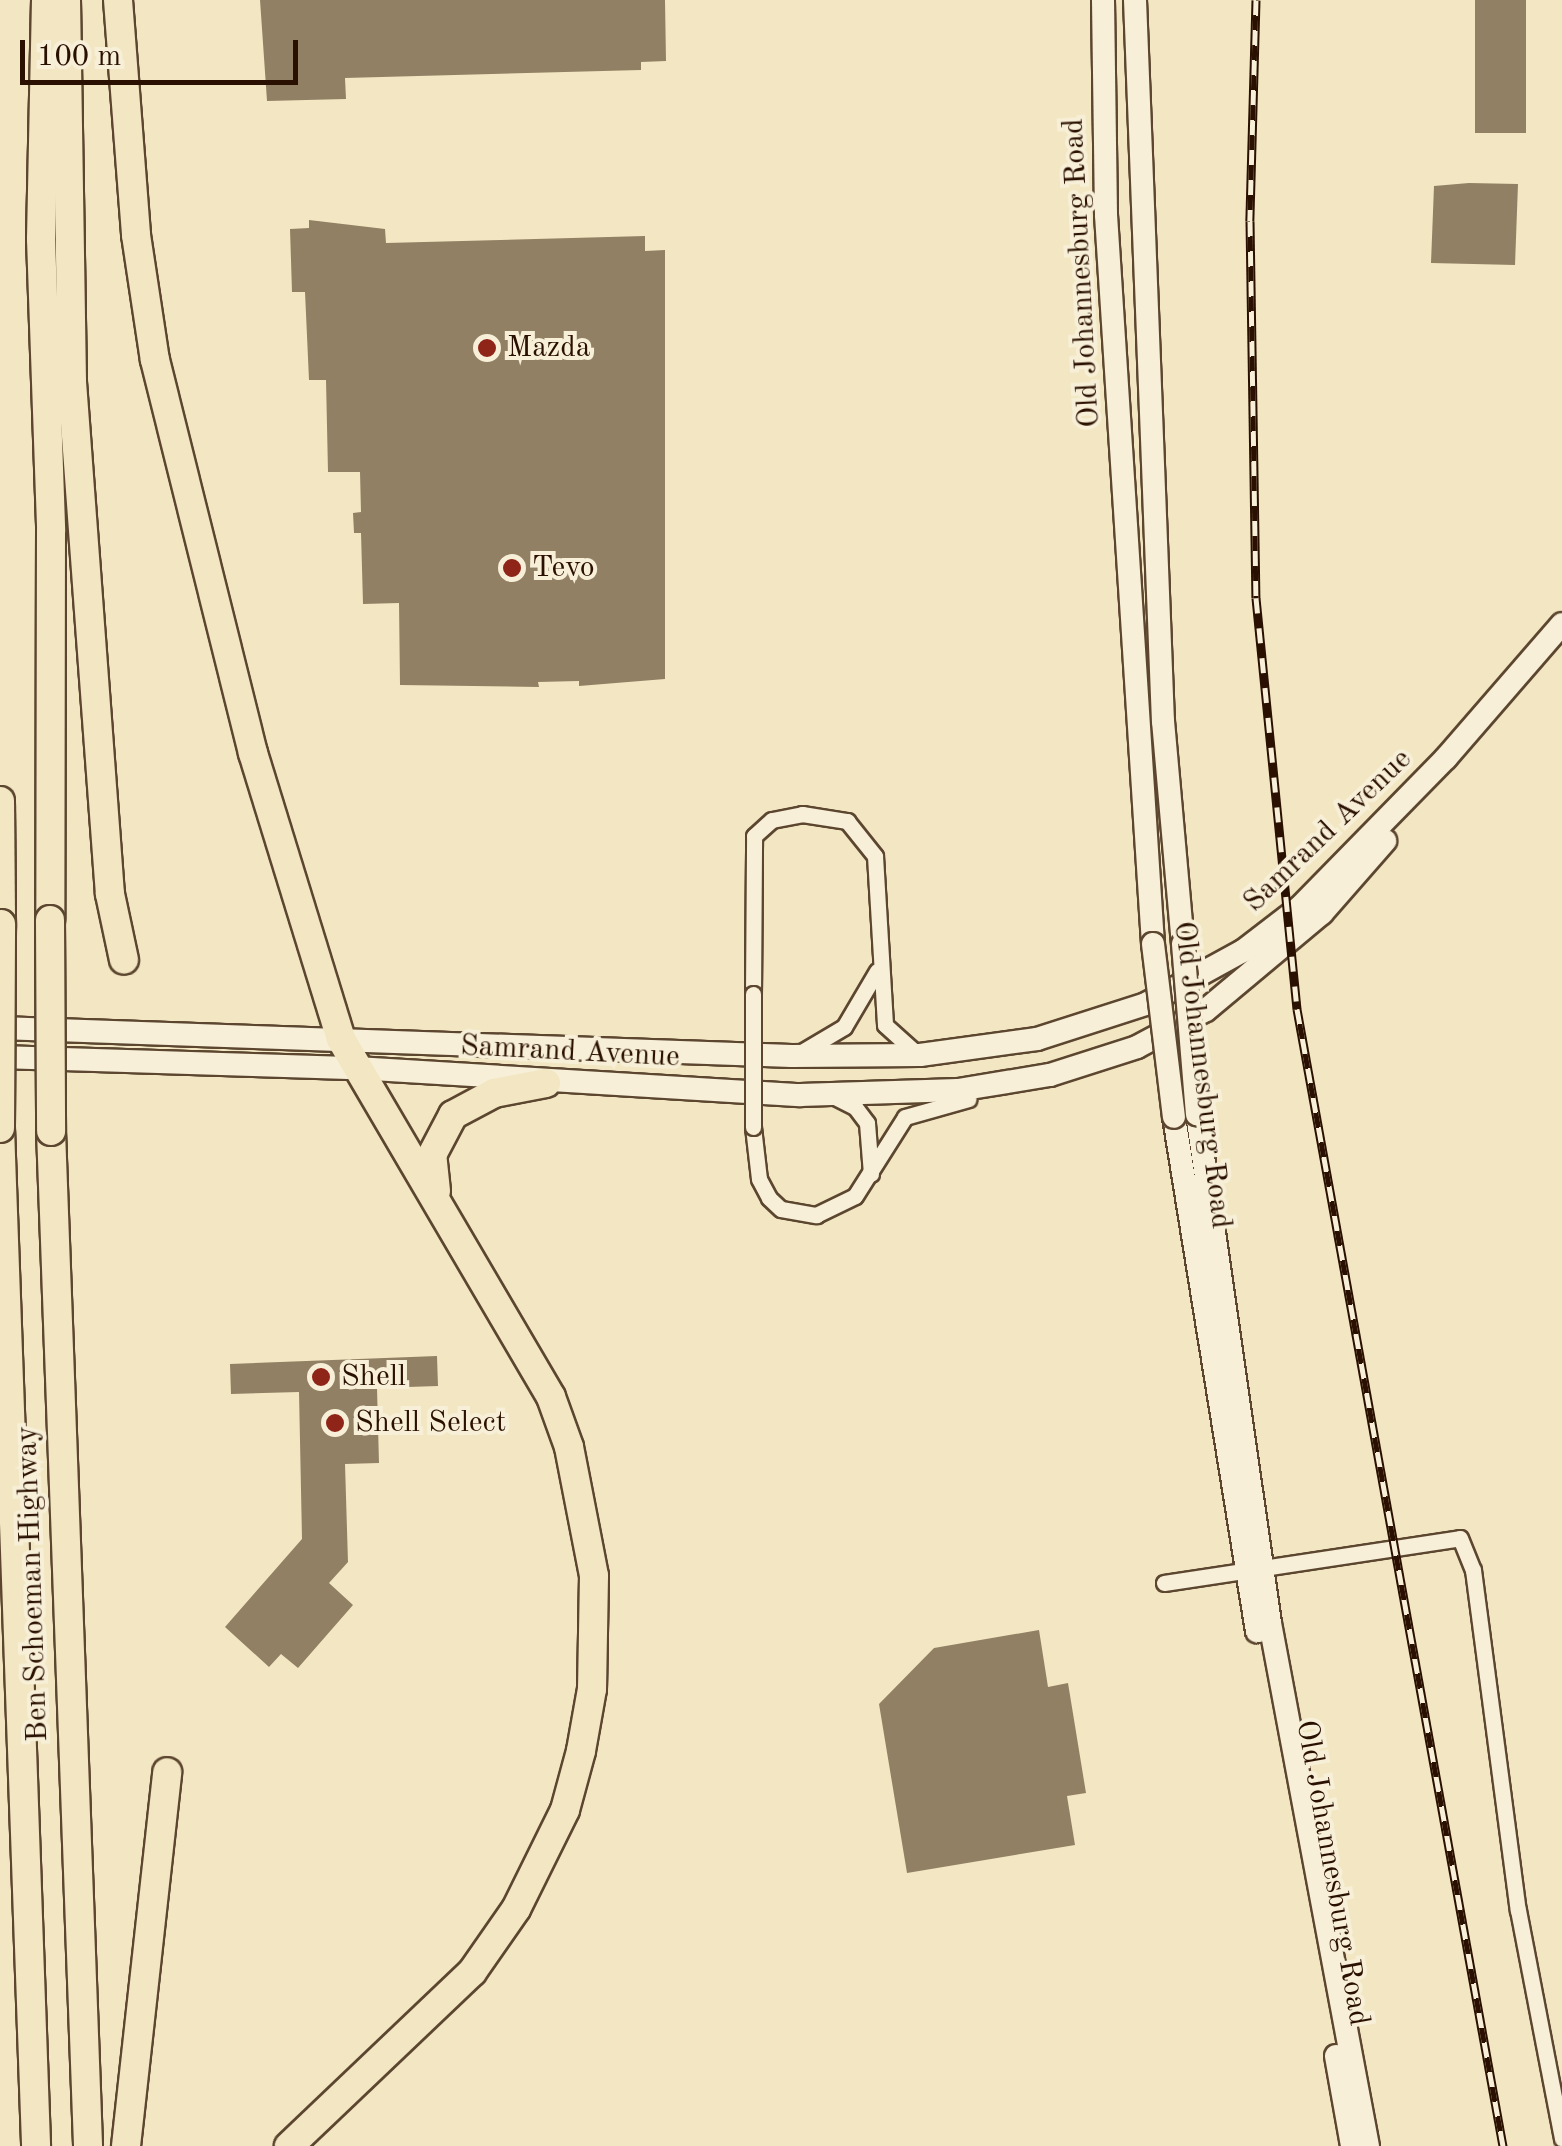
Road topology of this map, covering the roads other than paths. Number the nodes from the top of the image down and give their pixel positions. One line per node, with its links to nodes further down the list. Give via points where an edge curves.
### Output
1 (46, 0): 32 (highway, Ben Schoeman Highway, bridge, via 50,1130)
2 (66, 0): 10 (highway, via 72,382 110,894)
3 (118, 0): 13 (highway, via 136,235 178,466 252,753)
4 (1103, 0): 21 (main road, Old Johannesburg Road, bridge, via 1106,215 1154,944)
5 (1135, 0): 21 (main road, Old Johannesburg Road, bridge)
6 (1562, 624): 7 (main road)
7 (1446, 758): 14 (main road, Samrand Avenue, via 1299,908 1192,980 1104,1020 1037,1039); 18 (main road, Samrand Avenue, via 1365,866 1262,969 1150,1040)
8 (0, 801): 9 (highway, Ben Schoeman Highway)
9 (1, 924): 22 (highway, Ben Schoeman Highway, bridge)
10 (124, 960)
11 (880, 963): 14 (street, via 885,1024); 15 (street, via 844,1027); 23 (street, bridge, via 875,856 868,841 836,819 802,814 772,820 754,836 750,861 759,1179 782,1209 816,1215 835,1210)
12 (0, 1028): 13 (main road, Samrand Avenue)
13 (341, 1039): 15 (main road, Samrand Avenue); 17 (highway)
14 (920, 1055): 15 (main road, Samrand Avenue)
15 (792, 1056)
16 (0, 1057): 17 (main road, Samrand Avenue)
17 (356, 1068): 19 (main road, Samrand Avenue); 24 (highway)
18 (1050, 1075): 20 (main road, Samrand Avenue, via 958,1090); 23 (street, via 919,1109 899,1124)
19 (546, 1082): 20 (main road, Samrand Avenue); 24 (highway, via 471,1102 446,1123 432,1155)
20 (830, 1094): 23 (street, via 855,1107 867,1123)
21 (1186, 1116): 27 (main road, Old Johannesburg Road)
22 (0, 1128): 26 (highway, Ben Schoeman Highway)
23 (871, 1174)
24 (442, 1212): 34 (highway, via 529,1352 569,1447 594,1576 592,1689 565,1810 516,1909 472,1972)
25 (0, 1492): 26 (highway)
26 (12, 1562): 31 (highway, Ben Schoeman Highway)
27 (1253, 1569): 28 (street); 30 (street, via 1460,1538 1473,1570 1518,1910); 35 (main road, Old Johannesburg Road); 36 (main road, Old Johannesburg Road)
28 (1164, 1582)
29 (167, 1772): 33 (highway)
30 (1562, 2139)
31 (36, 2146)
32 (88, 2146)
33 (126, 2146)
34 (289, 2146)
35 (1352, 2146)
36 (1368, 2146)

